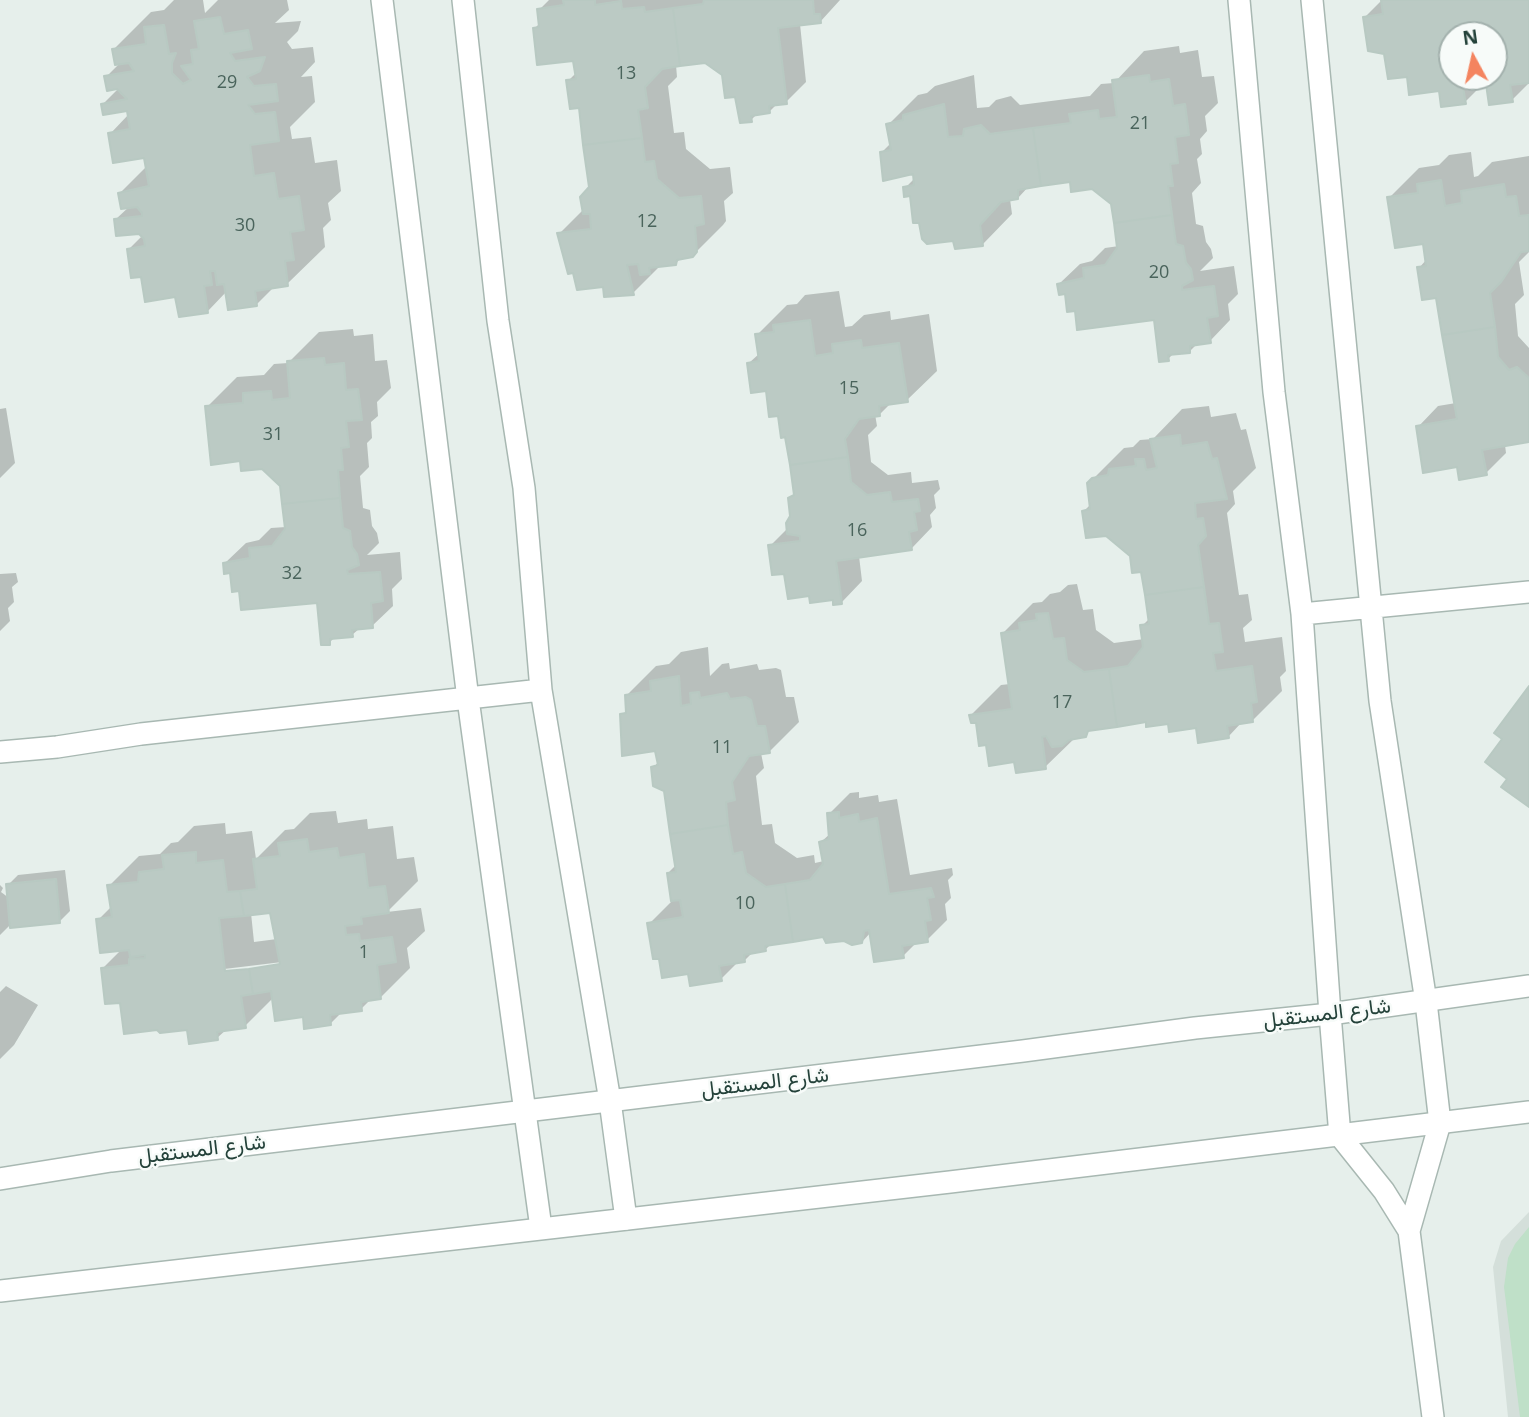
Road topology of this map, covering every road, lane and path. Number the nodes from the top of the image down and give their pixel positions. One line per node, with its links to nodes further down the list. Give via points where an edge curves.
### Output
1 (382, 0): 9 (street)
2 (463, 0): 8 (street, via 498,321 524,488)
3 (1239, 0): 7 (street, via 1274,392)
4 (1311, 0): 6 (street)
5 (1529, 592): 6 (street)
6 (1370, 609): 7 (street); 12 (street)
7 (1302, 614): 13 (street)
8 (541, 690): 9 (street); 14 (street)
9 (468, 698): 10 (street); 15 (street)
10 (0, 752)
11 (1529, 986): 12 (street, شارع المستقبل)
12 (1426, 1002): 13 (street, شارع المستقبل); 17 (street)
13 (1330, 1014): 14 (street, شارع المستقبل); 18 (street)
14 (610, 1101): 15 (street, شارع المستقبل); 20 (street)
15 (526, 1111): 19 (street, شارع المستقبل, via 111,1161); 21 (street)
16 (1529, 1112): 17 (street)
17 (1440, 1123): 18 (street); 22 (street)
18 (1340, 1136): 20 (street); 22 (street)
19 (0, 1179)
20 (626, 1219): 21 (street)
21 (541, 1228): 23 (street)
22 (1409, 1231): 24 (street)
23 (0, 1291)
24 (1433, 1417)

